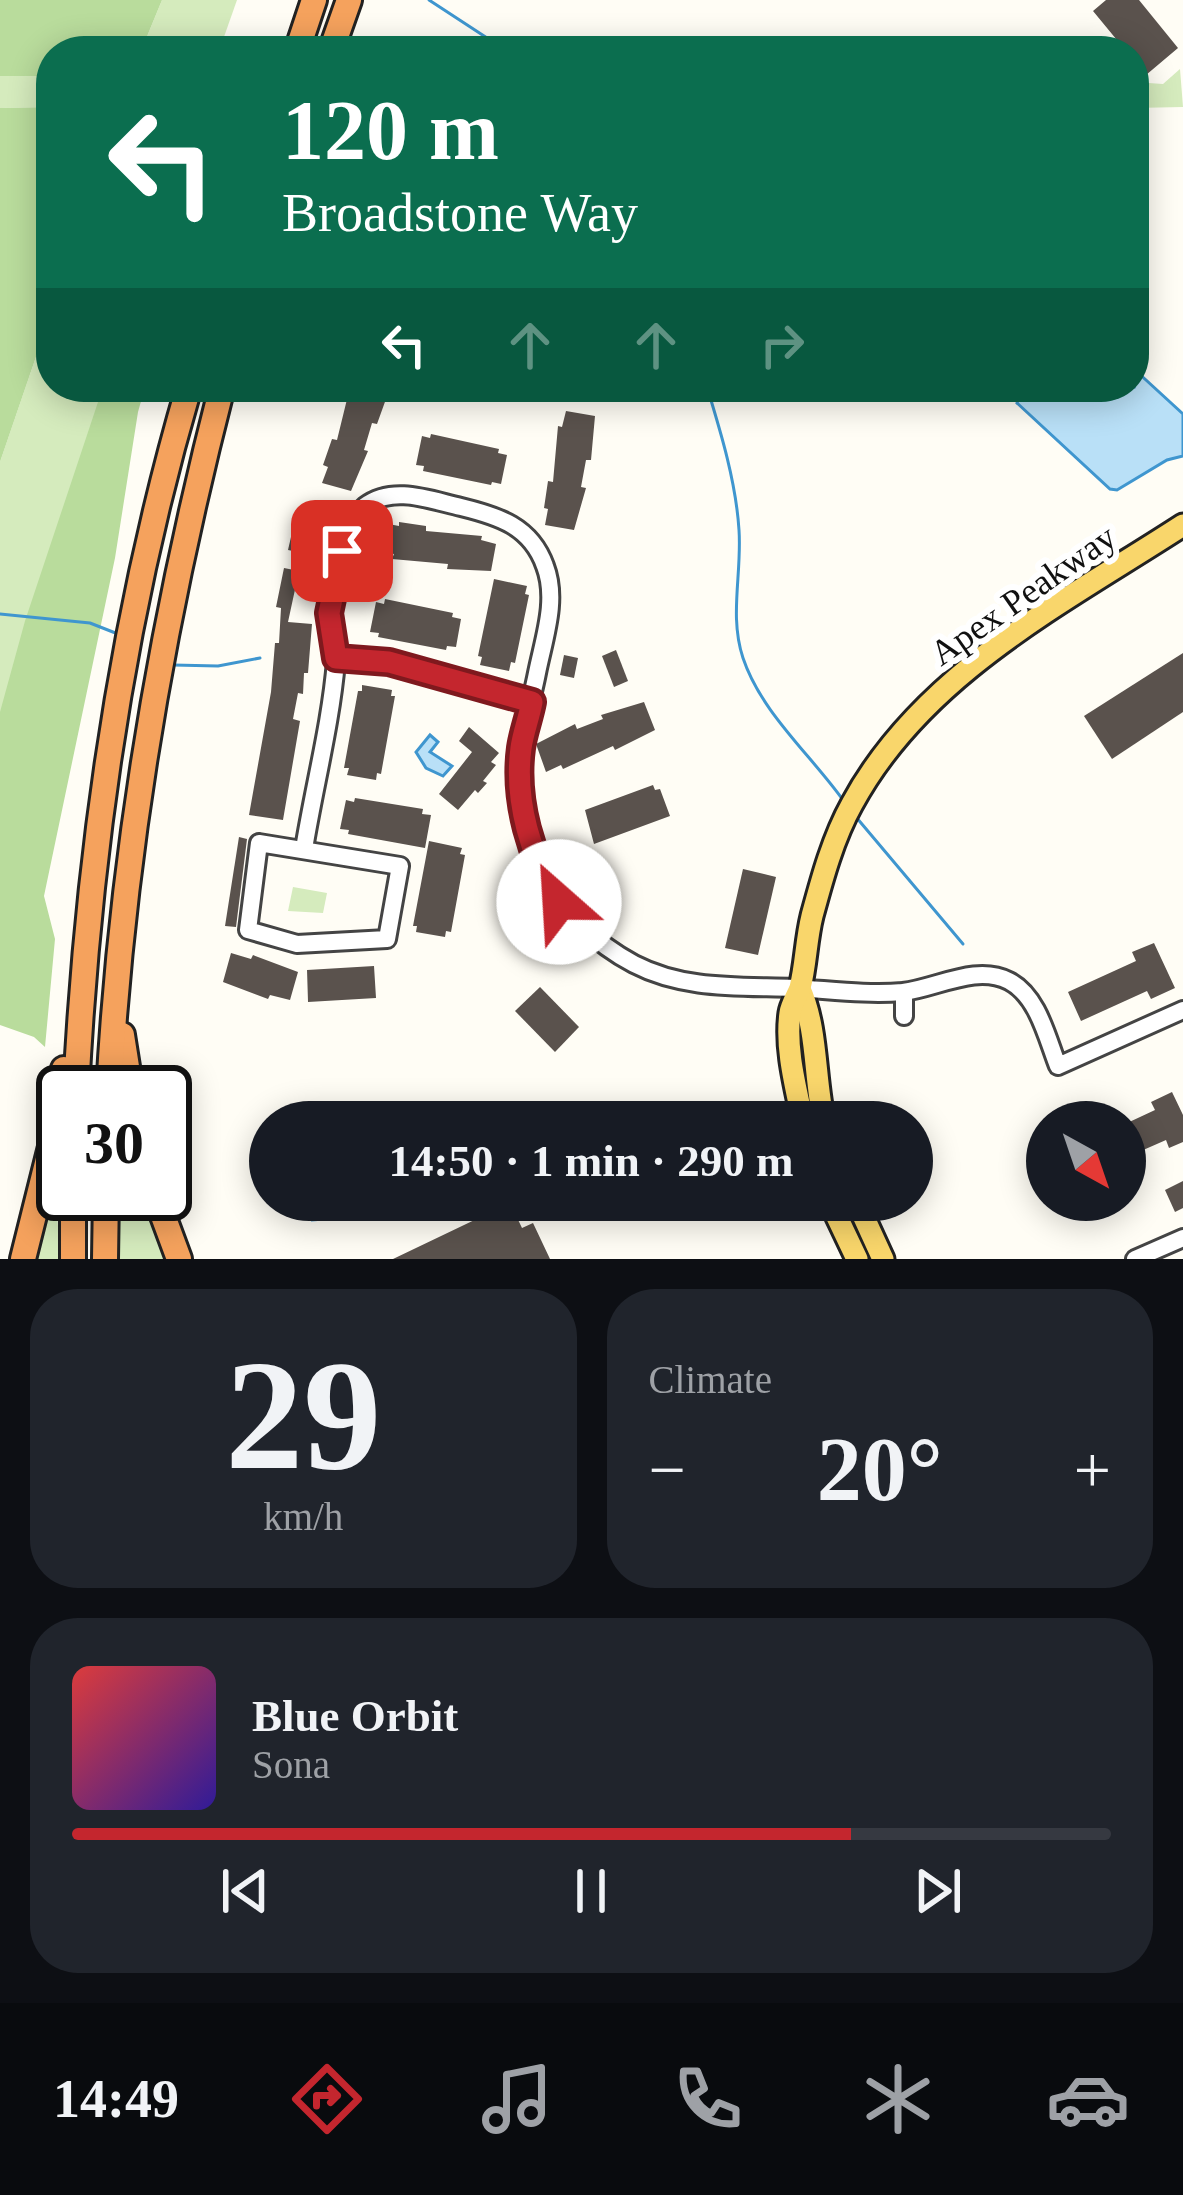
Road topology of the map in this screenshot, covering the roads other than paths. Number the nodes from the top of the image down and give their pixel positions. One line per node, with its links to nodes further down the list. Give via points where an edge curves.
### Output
1 (314, 0): 3 (highway)
2 (349, 0): 4 (highway)
3 (302, 36)
4 (336, 36)
5 (185, 402): 11 (highway, via 124,669)
6 (218, 402): 14 (highway, via 160,650)
7 (1183, 525): 12 (main road, Apex Peakway, via 1003,642 892,743 836,839)
8 (336, 658): 9 (street, via 389,662); 9 (street, via 329,613 349,524 392,494 455,506 524,531 545,564 551,597); 10 (street)
9 (532, 702): 12 (street, via 521,749 528,835 544,880 576,922 661,978)
10 (304, 849): 10 (street, via 400,866 387,939 297,944 248,931 260,843)
11 (82, 984): 17 (highway); 30 (highway)
12 (800, 989): 13 (street); 20 (main road, Apex Peakway, via 790,1012); 21 (main road, Apex Peakway, via 811,1014)
13 (904, 992): 15 (street, via 977,975 1006,980 1035,1009 1058,1066); 16 (street)
14 (115, 994): 18 (highway); 19 (highway)
15 (1183, 1010)
16 (904, 1016)
17 (78, 1065)
18 (111, 1065)
19 (127, 1065)
20 (800, 1101)
21 (820, 1101)
22 (73, 1221): 31 (highway)
23 (106, 1221): 32 (highway)
24 (164, 1221): 33 (highway)
25 (839, 1221): 34 (main road)
26 (855, 1221): 28 (street)
27 (865, 1221): 28 (main road)
28 (872, 1237): 35 (main road)
29 (1183, 1238): 36 (street)
30 (22, 1259)
31 (73, 1259)
32 (105, 1259)
33 (179, 1259)
34 (856, 1259)
35 (883, 1259)
36 (1135, 1259)

